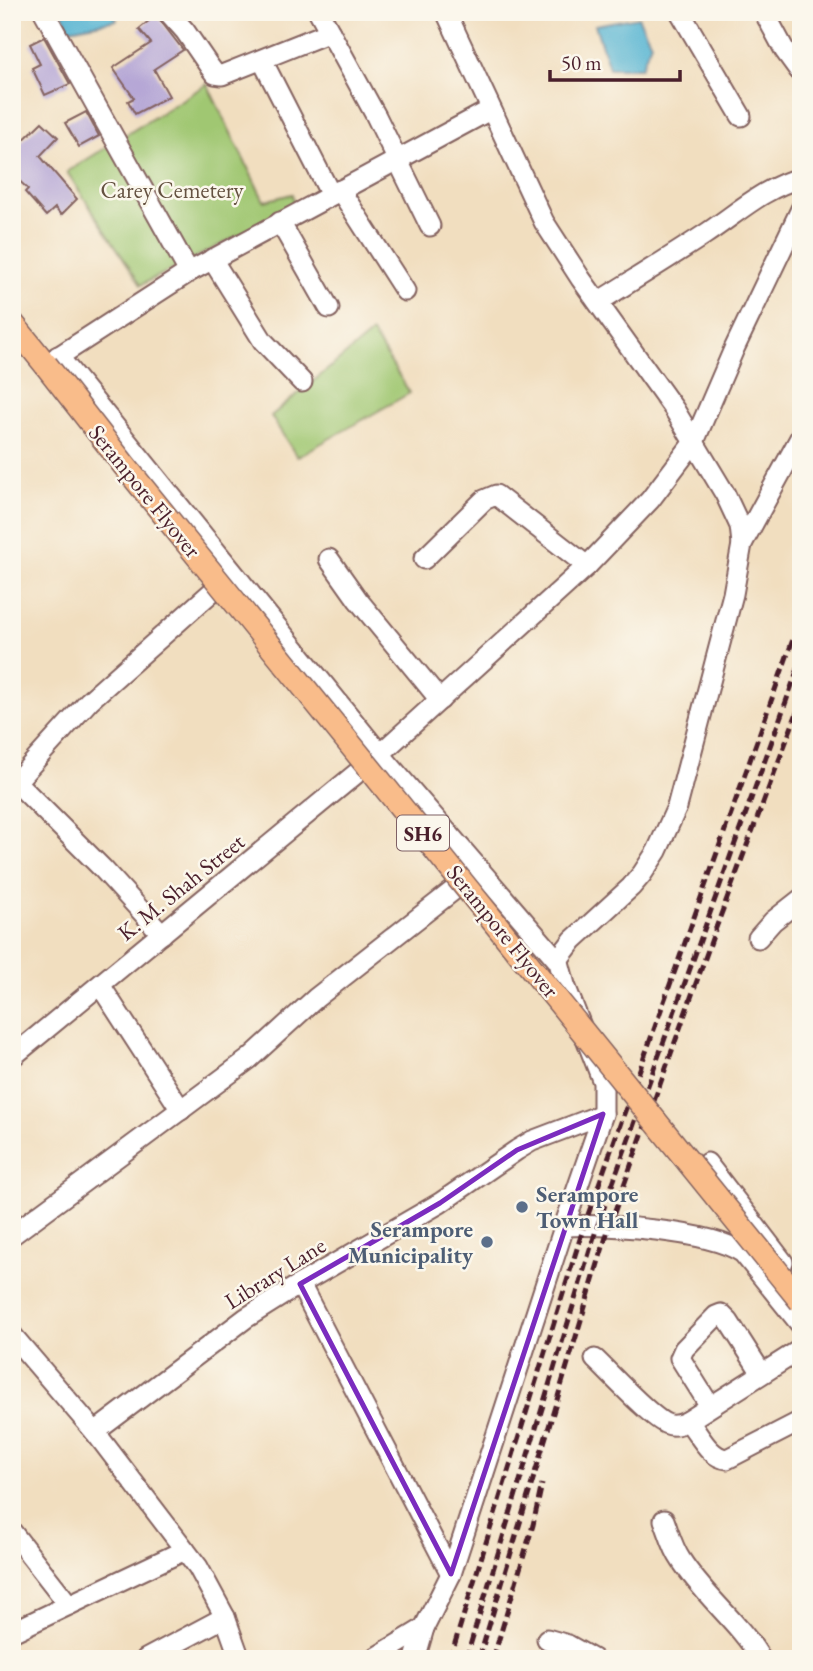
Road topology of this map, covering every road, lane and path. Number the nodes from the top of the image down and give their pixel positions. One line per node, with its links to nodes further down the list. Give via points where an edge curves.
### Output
1 (44, 12): 19 (street)
2 (168, 12): 8 (street, via 215,74)
3 (319, 12): 7 (street)
4 (446, 12): 10 (street)
5 (680, 12): 11 (street)
6 (764, 12): 9 (street)
7 (330, 32): 8 (street); 12 (street)
8 (262, 60): 14 (street)
9 (801, 73)
10 (490, 110): 12 (street); 21 (street, via 544,222)
11 (741, 116)
12 (397, 160): 14 (street); 17 (street)
13 (801, 178): 21 (street, via 765,192)
14 (336, 193): 16 (street); 20 (street)
15 (801, 209): 27 (street, K. M. Shah Street)
16 (280, 222): 18 (street); 22 (street)
17 (430, 226)
18 (212, 259): 19 (street); 25 (street, via 263,341)
19 (189, 272): 24 (street)
20 (405, 291)
21 (598, 302): 27 (street)
22 (329, 308)
23 (12, 323): 24 (main road, SH6)
24 (52, 360): 32 (street); 50 (main road, Serampore Flyover / SH6, bridge, via 140,485)
25 (302, 382)
26 (801, 436): 28 (street)
27 (694, 442): 28 (street, via 736,516); 31 (street, K. M. Shah Street, via 656,493)
28 (742, 544): 40 (street, via 723,638 669,826 642,874 573,940)
29 (329, 559): 33 (street)
30 (424, 559): 31 (street, via 484,500 496,495)
31 (587, 566): 33 (street, K. M. Shah Street)
32 (232, 573): 34 (street); 35 (street, via 89,701)
33 (440, 700): 34 (street, K. M. Shah Street)
34 (380, 754): 36 (street); 38 (street, K. M. Shah Street)
35 (14, 784): 38 (street, via 103,869)
36 (480, 870): 40 (street); 43 (street)
37 (801, 899): 39 (street)
38 (162, 934): 41 (street, K. M. Shah Street)
39 (758, 938)
40 (559, 962): 44 (street, via 603,1082)
41 (100, 985): 42 (street, K. M. Shah Street); 43 (street)
42 (12, 1057)
43 (181, 1110): 47 (street)
44 (603, 1114): 46 (street); 48 (street, Library Lane, via 532,1141 440,1203)
45 (707, 1163): 49 (street)
46 (564, 1226): 51 (street, via 658,1231 731,1247 743,1253); 63 (street)
47 (12, 1236)
48 (300, 1284): 59 (street, Library Lane, via 246,1318); 63 (street)
49 (801, 1285)
50 (801, 1301)
51 (801, 1325)
52 (12, 1335): 59 (street)
53 (801, 1349): 55 (street)
54 (595, 1359): 57 (street, via 664,1423)
55 (761, 1372): 56 (street); 56 (street, via 729,1322 716,1316 680,1358)
56 (710, 1406): 57 (street)
57 (688, 1420): 58 (street, via 717,1457 727,1459)
58 (801, 1421)
59 (94, 1432): 62 (street)
60 (663, 1520): 74 (street, via 678,1557)
61 (12, 1532): 64 (street)
62 (185, 1550): 64 (street); 65 (street)
63 (451, 1574): 66 (street)
64 (69, 1605): 67 (street)
65 (225, 1617): 69 (street); 70 (street)
66 (424, 1628): 71 (street); 72 (street)
67 (12, 1632)
68 (547, 1639): 73 (street)
69 (146, 1659)
70 (240, 1659)
71 (373, 1659)
72 (415, 1659)
73 (593, 1659)
74 (761, 1659)

